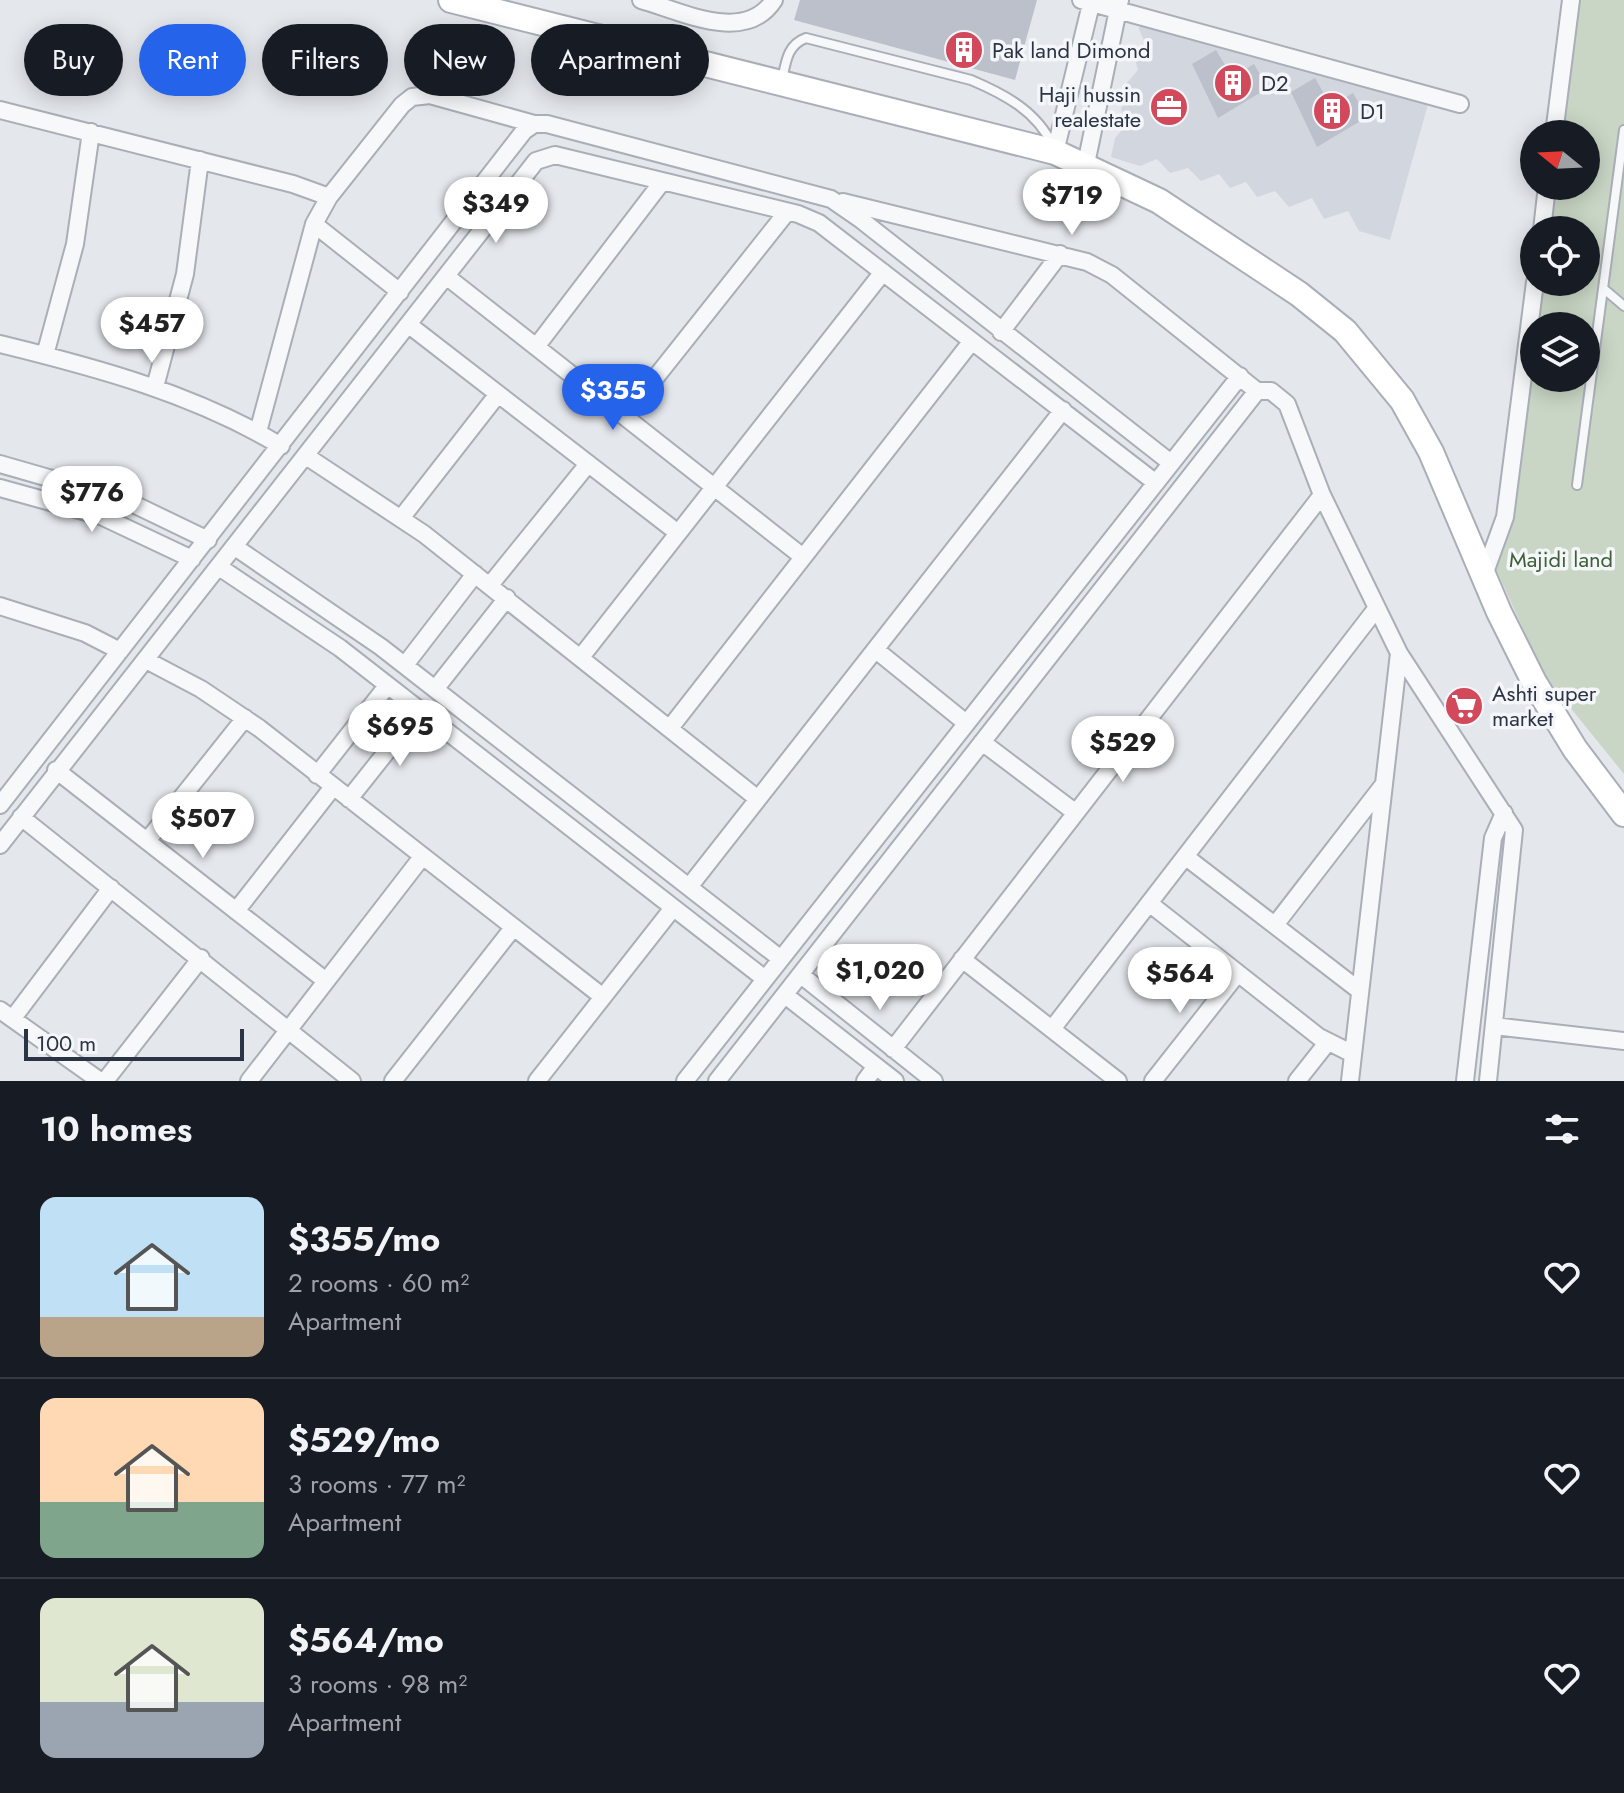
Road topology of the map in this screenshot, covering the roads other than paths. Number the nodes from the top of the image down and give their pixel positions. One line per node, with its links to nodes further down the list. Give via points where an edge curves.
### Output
1 (641, 0): 2 (street, via 733,24 756,18)
2 (774, 0)
3 (1571, 0): 10 (street)
4 (457, 1): 7 (street)
5 (1088, 1): 6 (street); 14 (street)
6 (1120, 4): 8 (street); 16 (street)
7 (781, 85): 14 (street); 14 (lane, via 789,51 806,38 990,88 1032,116)
8 (1460, 104)
9 (0, 110): 13 (street)
10 (1556, 120)
11 (534, 124): 18 (street, via 430,95 412,97); 19 (street); 26 (street)
12 (1624, 130): 25 (lane)
13 (91, 132): 15 (street); 34 (street, via 75,244)
14 (1055, 152): 16 (street)
15 (200, 160): 18 (street); 36 (street, via 185,274)
16 (1086, 164): 60 (street, via 1159,201 1299,294 1366,353 1418,425)
17 (662, 182): 20 (street); 24 (street, via 544,156); 33 (street)
18 (329, 197): 21 (street)
19 (831, 199): 22 (street); 30 (street)
20 (787, 212): 23 (street, via 828,229); 40 (street)
21 (314, 224): 26 (street); 41 (street)
22 (1060, 254): 30 (street); 35 (street, via 1112,275)
23 (883, 272): 31 (street); 49 (street)
24 (446, 276): 29 (street); 33 (street)
25 (1604, 289): 28 (lane); 48 (lane)
26 (400, 292): 42 (street)
27 (1533, 296): 60 (street, via 1505,517)
28 (1624, 306)
29 (409, 325): 38 (street); 43 (street)
30 (1001, 332): 44 (street)
31 (972, 341): 39 (street); 56 (street)
32 (0, 344): 34 (street)
33 (536, 347): 40 (street)
34 (45, 355): 36 (street)
35 (1240, 376): 37 (street); 44 (street)
36 (155, 387): 41 (street)
37 (1257, 391): 51 (street, via 1271,391 1287,404); 77 (street)
38 (498, 394): 46 (street); 52 (street)
39 (1063, 410): 47 (street); 65 (street)
40 (625, 416): 49 (street)
41 (258, 432): 42 (street)
42 (281, 446): 54 (street)
43 (306, 456): 52 (street); 55 (street)
44 (1171, 463): 47 (street)
45 (0, 464): 54 (street, via 125,500)
46 (588, 464): 53 (street); 61 (street)
47 (1156, 483): 75 (street)
48 (1577, 485)
49 (714, 487): 53 (street); 56 (street)
50 (0, 488): 57 (street, via 101,516)
51 (1322, 495): 63 (street); 85 (street)
52 (402, 517): 59 (street)
53 (678, 533): 68 (street)
54 (208, 540): 57 (street)
55 (235, 547): 58 (street); 70 (street)
56 (803, 557): 76 (street)
57 (192, 559): 66 (street)
58 (219, 567): 69 (street); 71 (street, via 317,631)
59 (475, 574): 61 (street); 70 (street)
60 (1484, 575): 87 (street, via 1547,705)
61 (490, 585): 62 (street)
62 (507, 598): 68 (street); 72 (street)
63 (1376, 609): 67 (street); 92 (street)
64 (2, 610): 66 (street, via 85,633)
65 (876, 650): 75 (street); 83 (street)
66 (120, 651): 84 (street)
67 (1399, 653): 80 (street); 86 (street)
68 (581, 657): 76 (street)
69 (146, 660): 74 (street); 78 (street)
70 (405, 665): 72 (street)
71 (387, 686): 73 (street); 79 (street)
72 (436, 688): 93 (street)
73 (419, 711): 82 (street); 96 (street)
74 (245, 718): 79 (street); 89 (street)
75 (966, 723): 101 (street)
76 (670, 728): 83 (street)
77 (982, 742): 85 (street); 104 (street)
78 (56, 770): 88 (street); 89 (street)
79 (317, 775): 81 (street)
80 (1384, 784): 98 (street); 107 (street)
81 (333, 787): 82 (street); 97 (street)
82 (349, 799): 91 (street)
83 (758, 799): 93 (street)
84 (0, 805)
85 (1076, 813): 102 (street)
86 (1504, 813): 111 (street, via 1516,840); 133 (street, via 1493,838)
87 (1624, 814)
88 (21, 817): 90 (street); 94 (street)
89 (147, 841): 97 (street)
90 (0, 845)
91 (422, 857): 99 (street); 106 (street)
92 (1186, 857): 95 (street); 98 (street)
93 (689, 887): 101 (street)
94 (111, 888): 100 (street); 110 (street)
95 (1149, 903): 103 (street); 113 (street)
96 (673, 908): 105 (street); 109 (street)
97 (236, 911): 106 (street)
98 (1275, 925): 107 (street)
99 (513, 928): 109 (street); 122 (street)
100 (201, 958): 112 (street); 119 (street)
101 (781, 959): 105 (street)
102 (962, 959): 113 (street); 116 (street)
103 (1238, 973): 115 (street); 130 (street)
104 (801, 975): 108 (street); 116 (street)
105 (765, 979): 124 (street)
106 (326, 981): 112 (street)
107 (1360, 991): 117 (street)
108 (785, 995): 118 (street); 125 (street)
109 (603, 997): 123 (street)
110 (6, 1014): 119 (street)
111 (1494, 1026): 114 (street); 134 (street)
112 (289, 1029): 120 (street); 121 (street)
113 (1052, 1029): 129 (street)
114 (1624, 1041)
115 (1327, 1043): 117 (street); 131 (street)
116 (893, 1049): 128 (street)
117 (1353, 1054): 132 (street)
118 (876, 1066): 126 (street); 127 (street)
119 (93, 1079)
120 (249, 1081)
121 (352, 1081)
122 (393, 1081)
123 (537, 1081)
124 (685, 1081)
125 (717, 1081)
126 (865, 1081)
127 (895, 1081)
128 (934, 1081)
129 (1118, 1081)
130 (1153, 1081)
131 (1297, 1081)
132 (1350, 1081)
133 (1465, 1081)
134 (1488, 1081)

